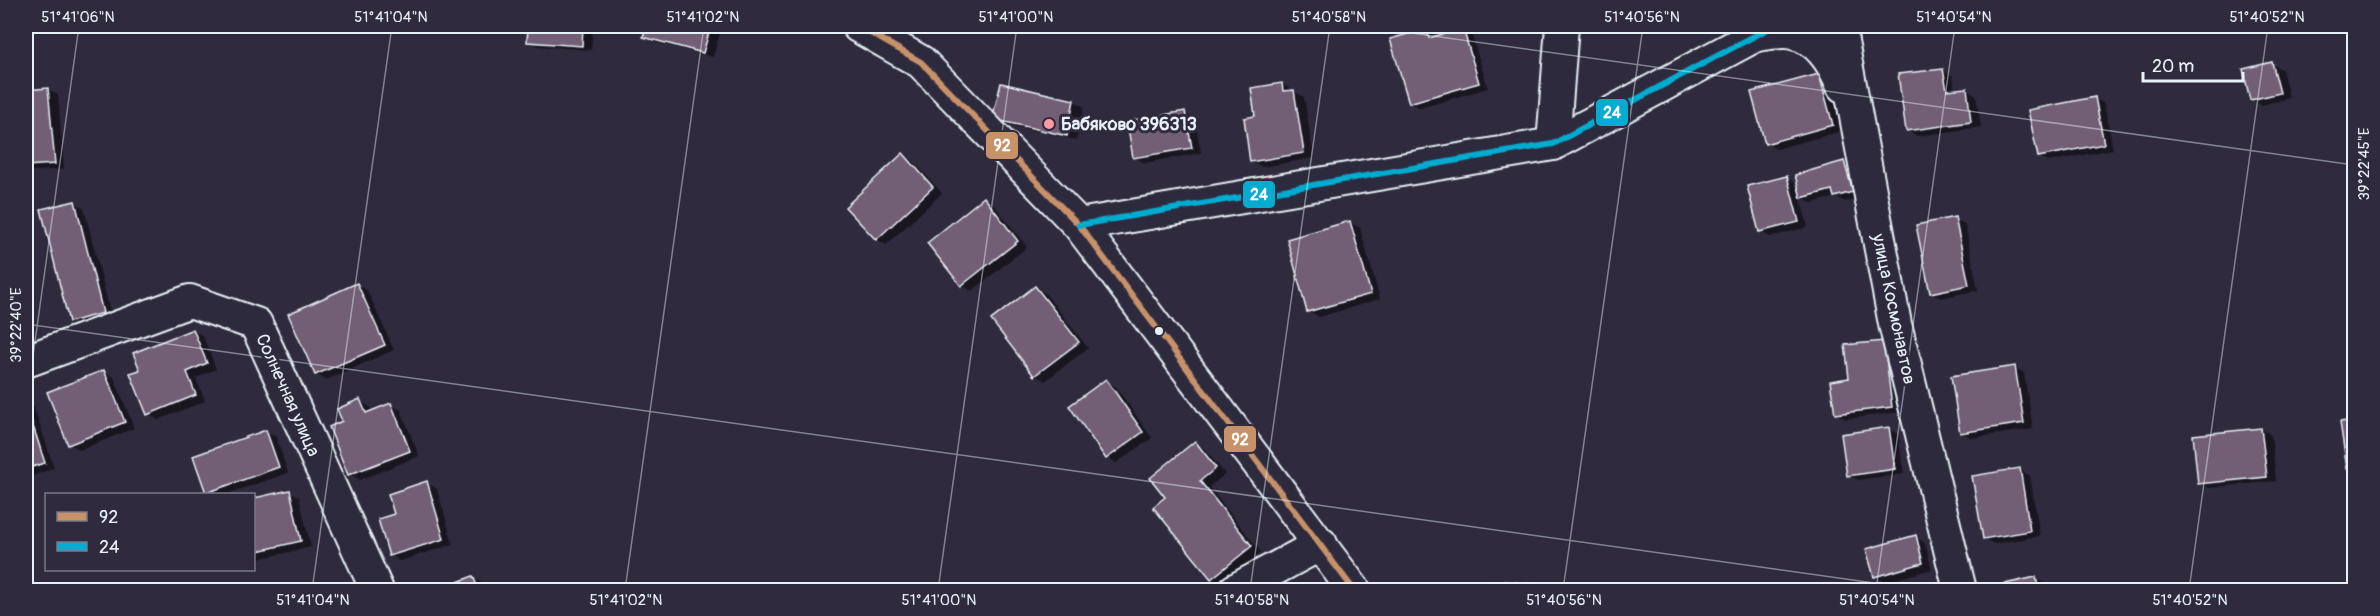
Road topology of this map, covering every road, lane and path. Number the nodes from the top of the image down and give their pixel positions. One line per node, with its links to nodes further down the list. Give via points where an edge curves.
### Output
1 (858, 26): 8 (street, via 921,62)
2 (1562, 26): 7 (street)
3 (1839, 26): 6 (street, улица Космонавтов)
4 (1857, 26): 6 (street)
5 (1764, 30): 6 (street, via 1794,33 1833,62); 7 (street)
6 (1856, 120): 14 (street, улица Космонавтов, via 1894,324)
7 (1553, 144): 8 (street)
8 (1079, 225): 10 (street)
9 (26, 361): 11 (street, Солнечная улица, via 189,301 255,324)
10 (1321, 544): 12 (street); 13 (street)
11 (377, 591)
12 (1235, 591)
13 (1354, 591)
14 (1960, 591)

